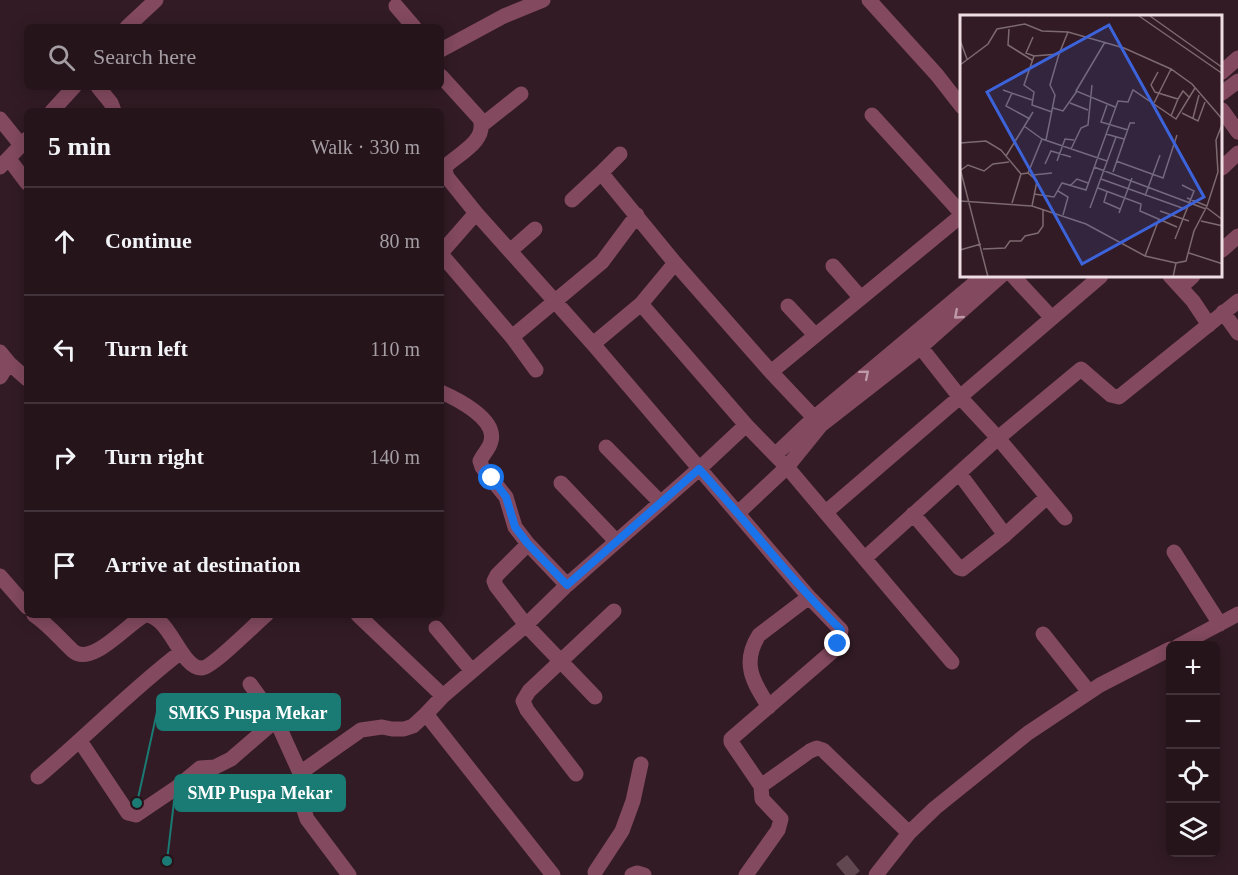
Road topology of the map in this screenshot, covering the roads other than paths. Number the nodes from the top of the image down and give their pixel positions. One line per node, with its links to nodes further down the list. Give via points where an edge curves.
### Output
1 (156, 0): 5 (street)
2 (543, 0): 7 (street)
3 (869, 0): 16 (street)
4 (396, 6): 6 (street)
5 (130, 24)
6 (411, 24)
7 (444, 48)
8 (1238, 58): 9 (street)
9 (1223, 70)
10 (444, 79): 22 (street)
11 (1238, 81): 14 (street)
12 (71, 90): 17 (street)
13 (100, 90): 18 (street)
14 (1223, 92)
15 (521, 94): 22 (street)
16 (960, 104)
17 (55, 108)
18 (113, 108)
19 (1223, 113): 23 (street)
20 (872, 115): 33 (street)
21 (0, 119): 24 (street)
22 (482, 125): 34 (street, via 476,141 445,170)
23 (1238, 132)
24 (24, 140)
25 (24, 142): 28 (street)
26 (1238, 153): 29 (street)
27 (620, 154): 30 (street)
28 (5, 163): 31 (street)
29 (1223, 166)
30 (602, 172): 32 (street); 35 (street)
31 (24, 180)
32 (572, 200)
33 (960, 212)
34 (476, 213): 40 (street); 41 (street)
35 (637, 215): 43 (street); 51 (street, via 602,262)
36 (960, 216): 50 (street)
37 (535, 229): 41 (street)
38 (1238, 236): 39 (street)
39 (1223, 248)
40 (444, 250)
41 (510, 251): 51 (street)
42 (444, 257): 60 (street)
43 (675, 263): 53 (street); 65 (street)
44 (833, 266): 50 (street)
45 (981, 278): 61 (street)
46 (998, 278): 61 (street, one-way to 61)
47 (1015, 278): 56 (street)
48 (1099, 278): 56 (street)
49 (1175, 281): 57 (street)
50 (860, 297): 59 (street)
51 (555, 301): 60 (street); 62 (street)
52 (1238, 301): 55 (street)
53 (641, 304): 62 (street); 71 (street)
54 (788, 306): 59 (street)
55 (1223, 312): 57 (street); 58 (street)
56 (1052, 318): 69 (street)
57 (1209, 324): 72 (street, via 1119,398 1081,369)
58 (1238, 333)
59 (815, 335): 65 (street)
60 (512, 337): 64 (street)
61 (916, 341): 69 (street); 70 (street)
62 (593, 344): 76 (street)
63 (4, 358): 66 (street); 67 (street)
64 (536, 370)
65 (771, 372): 70 (street)
66 (24, 375)
67 (0, 377)
68 (444, 393): 87 (street, via 459,399 489,426 491,443 480,461 506,497 515,527)
69 (959, 396): 72 (street); 81 (street)
70 (818, 421): 74 (street); 75 (street)
71 (746, 425): 74 (street); 76 (street)
72 (998, 438): 77 (street); 79 (street)
73 (606, 447): 80 (street)
74 (775, 455): 75 (street)
75 (787, 467): 81 (street); 82 (street)
76 (699, 469): 80 (street); 82 (street)
77 (958, 473): 83 (street); 85 (street)
78 (561, 483): 86 (street)
79 (1047, 497): 84 (street); 85 (street)
80 (660, 502): 86 (street)
81 (826, 512): 89 (street)
82 (738, 513): 92 (street)
83 (913, 514): 85 (street, via 962,569); 89 (street)
84 (1065, 518)
85 (1005, 535)
86 (615, 542): 91 (street)
87 (528, 544): 91 (street); 102 (street, via 494,581)
88 (1174, 552): 101 (street)
89 (865, 558): 109 (street)
90 (0, 576): 93 (street)
91 (567, 585): 102 (street)
92 (809, 597): 115 (street, via 754,643 751,676); 115 (street, via 841,630 838,644)
93 (24, 604)
94 (614, 610): 108 (street)
95 (1238, 614): 101 (street)
96 (38, 618): 97 (street, via 74,652 87,656)
97 (141, 618)
98 (154, 618): 107 (street)
99 (361, 618): 113 (street)
100 (248, 620): 107 (street, via 208,666 197,667)
101 (1220, 624): 105 (street)
102 (526, 625): 108 (street); 110 (street)
103 (436, 628): 110 (street)
104 (1043, 634): 112 (street)
105 (1186, 641)
106 (1166, 651): 112 (street)
107 (181, 652): 118 (street, via 135,688)
108 (561, 662): 114 (street); 121 (street, via 523,701)
109 (952, 662)
110 (472, 671): 113 (street)
111 (250, 684): 117 (street)
112 (1089, 692): 124 (street, via 1028,733)
113 (443, 696): 116 (street)
114 (595, 697)
115 (769, 706): 123 (street, via 731,739)
116 (426, 714): 120 (street, via 404,729 362,730); 128 (street)
117 (276, 720): 118 (street, via 231,759 215,767 200,768 136,816 128,813); 120 (street)
118 (80, 741): 122 (street)
119 (641, 764): 125 (street, via 622,831)
120 (300, 773): 127 (street, via 303,813)
121 (576, 774)
122 (38, 777)
123 (761, 786): 124 (street, via 817,748); 126 (street, via 762,799 781,819)
124 (909, 832): 131 (street)
125 (594, 874)
126 (748, 874)
127 (349, 875)
128 (553, 875)
129 (632, 875): 130 (street)
130 (645, 875)
131 (876, 875)

